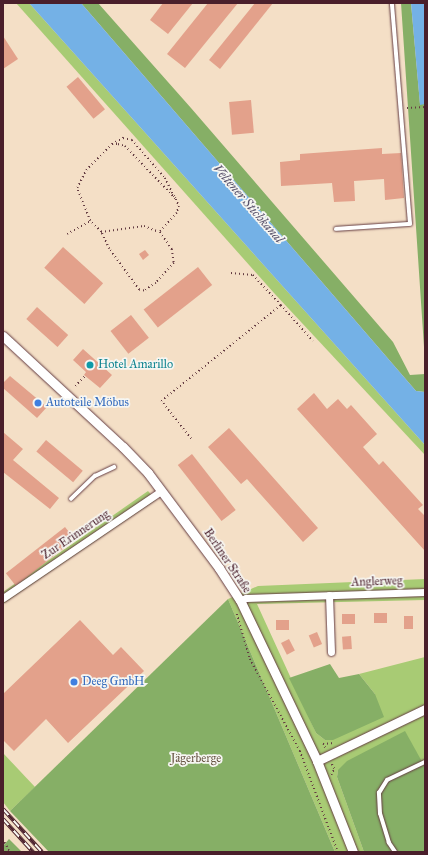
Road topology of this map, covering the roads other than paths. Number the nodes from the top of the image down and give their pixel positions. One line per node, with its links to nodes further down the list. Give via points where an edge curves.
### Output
1 (392, 3): 2 (lane, via 410,224)
2 (336, 229)
3 (3, 336): 5 (main road, Berliner Straße, via 123,447)
4 (114, 467): 6 (lane, via 95,476)
5 (160, 491): 9 (street, Zur Erinnerung); 10 (main road, Berliner Straße)
6 (71, 499)
7 (425, 592): 8 (street, Anglerweg)
8 (329, 595): 10 (street, Anglerweg); 11 (street)
9 (3, 598)
10 (240, 600): 13 (main road, Berliner Straße)
11 (331, 652)
12 (425, 710): 13 (main road)
13 (317, 761): 15 (main road, Berliner Straße)
14 (425, 762): 16 (lane, via 387,780 379,793 380,814 388,843)
15 (353, 852)
16 (395, 852)

